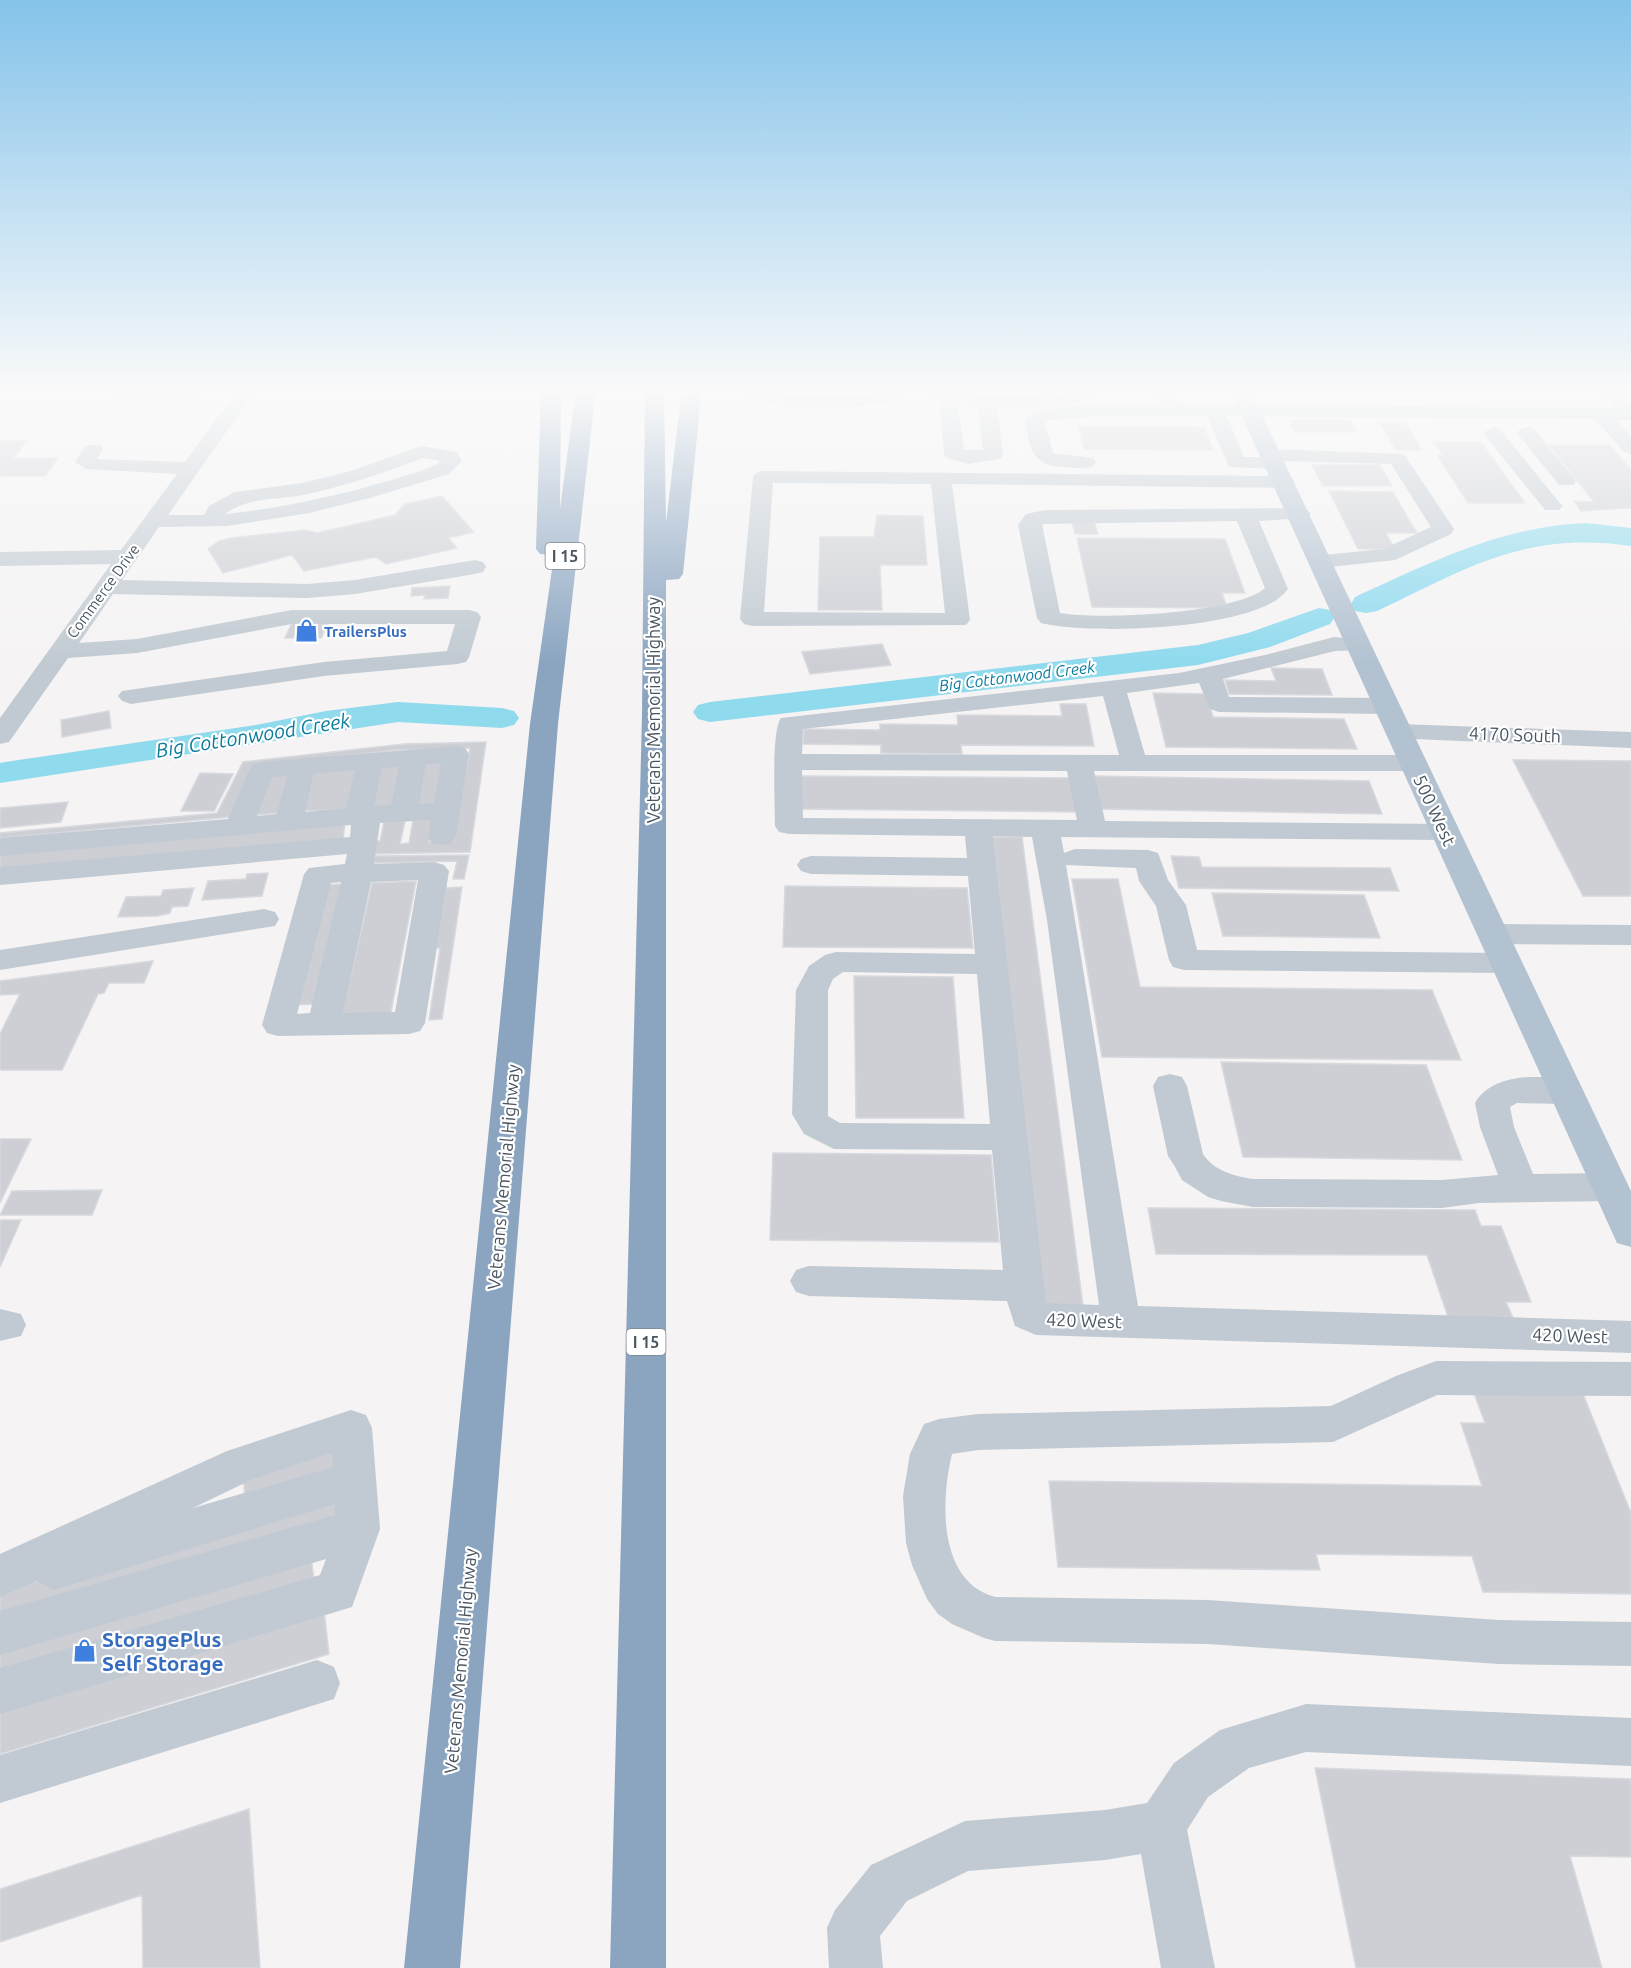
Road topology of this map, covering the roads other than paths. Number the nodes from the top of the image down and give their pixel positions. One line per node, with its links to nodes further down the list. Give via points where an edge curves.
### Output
1 (941, 479): 9 (street, via 958,620 753,620)
2 (183, 480): 16 (street, Commerce Drive)
3 (341, 480): 17 (street, via 235,498 216,510)
4 (410, 480): 17 (street, via 360,495)
5 (549, 480): 30 (highway)
6 (575, 480): 30 (highway, Veterans Memorial Highway / I 15)
7 (654, 480): 28 (highway, Veterans Memorial Highway / I 15)
8 (682, 480): 28 (highway)
9 (763, 480)
10 (1284, 480): 14 (main road, 500 West)
11 (1411, 480): 20 (street, via 1443,529 1387,555)
12 (1537, 480): 13 (street)
13 (1552, 506)
14 (1300, 514): 15 (street); 20 (main road, 500 West)
15 (1246, 516): 15 (street, via 1034,519 1029,525 1049,618 1063,623 1110,623 1220,612 1266,598 1277,589)
16 (154, 521): 17 (street); 18 (street, Commerce Drive)
17 (212, 521)
18 (127, 557): 19 (street); 22 (street, Commerce Drive)
19 (0, 560)
20 (1321, 561): 23 (main road, 500 West)
21 (475, 567): 22 (street, via 307,591)
22 (107, 587): 24 (street, Commerce Drive)
23 (1358, 645): 25 (street, via 1334,645); 29 (main road, 500 West)
24 (61, 651): 27 (street, via 126,648 292,617 469,617 457,657 324,669); 31 (street, Commerce Drive)
25 (1209, 675): 26 (street); 29 (street, 4170 South, via 1219,704)
26 (1113, 687): 35 (street, via 790,723); 37 (street)
27 (131, 696)
28 (655, 716): 83 (highway, Veterans Memorial Highway / I 15)
29 (1393, 719): 32 (street, 4170 South); 38 (main road, 500 West)
30 (544, 724): 82 (highway, Veterans Memorial Highway / I 15)
31 (0, 736)
32 (1631, 740)
33 (414, 757): 34 (street); 40 (street); 40 (street, via 456,754 445,824)
34 (370, 761): 39 (street); 41 (street)
35 (789, 762): 36 (street); 44 (street, via 789,826)
36 (1079, 763): 37 (street); 46 (street)
37 (1134, 763): 38 (street)
38 (1413, 763): 47 (main road, 500 West)
39 (303, 766): 42 (street); 43 (street, via 262,770)
40 (404, 813): 41 (street)
41 (363, 816): 42 (street); 50 (street)
42 (289, 821): 43 (street)
43 (239, 825): 48 (street)
44 (978, 828): 45 (street); 52 (street, 420 West)
45 (1045, 828): 46 (street); 68 (street)
46 (1093, 829): 47 (street)
47 (1445, 832): 55 (main road, 500 West)
48 (0, 847)
49 (1075, 858): 58 (street, via 1148,859 1154,880 1171,904 1184,960)
50 (360, 859): 53 (street); 60 (street); 60 (street, via 319,874 278,1025); 60 (street, via 434,871 409,1023)
51 (811, 865): 52 (street)
52 (982, 867): 59 (street, 420 West)
53 (0, 876)
54 (264, 919): 57 (street)
55 (1493, 934): 56 (street); 58 (main road, 500 West)
56 (1631, 935)
57 (0, 960)
58 (1506, 963): 62 (main road, 500 West)
59 (992, 964): 63 (street, 420 West); 63 (street, via 836,963 820,973 812,990 808,1114 816,1125 834,1136)
60 (324, 1024)
61 (1170, 1086): 64 (street, via 1186,1156 1195,1170 1221,1187 1253,1193 1442,1194)
62 (1567, 1092): 64 (street, via 1510,1091 1492,1103); 65 (main road, 500 West)
63 (1009, 1137): 67 (street, 420 West)
64 (1520, 1187): 65 (street)
65 (1623, 1210)
66 (809, 1281): 67 (street)
67 (1023, 1286): 68 (street, 420 West, via 1025,1307 1036,1319)
68 (1121, 1321): 69 (street, 420 West)
69 (1631, 1337)
70 (1631, 1379): 76 (street, via 1436,1378 1333,1424 978,1432 939,1437 930,1451 924,1483 931,1552 946,1587 954,1599 995,1619 1208,1622 1499,1642)
71 (355, 1479): 72 (street); 73 (street, via 351,1428 242,1464); 74 (street)
72 (358, 1528): 75 (street); 78 (street, via 336,1592)
73 (0, 1576)
74 (0, 1585)
75 (0, 1633)
76 (1631, 1644)
77 (317, 1683): 80 (street)
78 (0, 1691)
79 (1631, 1742): 81 (street, via 1306,1728 1237,1747 1191,1780)
80 (0, 1779)
81 (1161, 1825): 84 (street, via 1105,1835 965,1846 889,1883 853,1928); 85 (street)
82 (432, 1968)
83 (638, 1968)
84 (856, 1968)
85 (1188, 1968)

